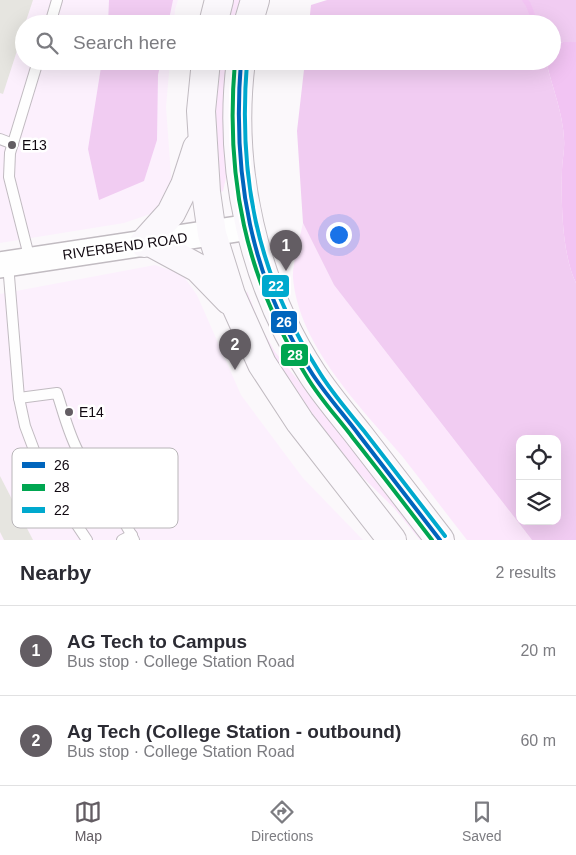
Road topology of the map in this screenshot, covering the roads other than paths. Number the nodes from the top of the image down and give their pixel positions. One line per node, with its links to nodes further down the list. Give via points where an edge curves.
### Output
1 (57, 0): 4 (lane)
2 (219, 0): 5 (main road)
3 (255, 0): 6 (main road)
4 (53, 15)
5 (215, 15)
6 (251, 15)
7 (35, 70): 12 (lane)
8 (205, 70): 10 (main road)
9 (240, 70): 13 (main road, via 237,125)
10 (202, 132): 14 (main road); 15 (main road, via 172,213)
11 (0, 139): 12 (lane)
12 (13, 144): 16 (lane, via 9,177)
13 (250, 228): 14 (street, RIVERBEND ROAD); 26 (main road, via 259,264 274,302 314,376)
14 (212, 234): 15 (street, RIVERBEND ROAD); 17 (main road)
15 (147, 243): 16 (street, RIVERBEND ROAD); 17 (main road, via 198,268)
16 (13, 263): 18 (lane)
17 (235, 306): 25 (main road, via 262,364 300,422)
18 (19, 398): 19 (lane); 20 (lane, via 58,393)
19 (33, 448)
20 (76, 448)
21 (79, 528): 23 (lane)
22 (133, 538): 24 (lane)
23 (87, 540)
24 (122, 540)
25 (392, 540)
26 (440, 540)

